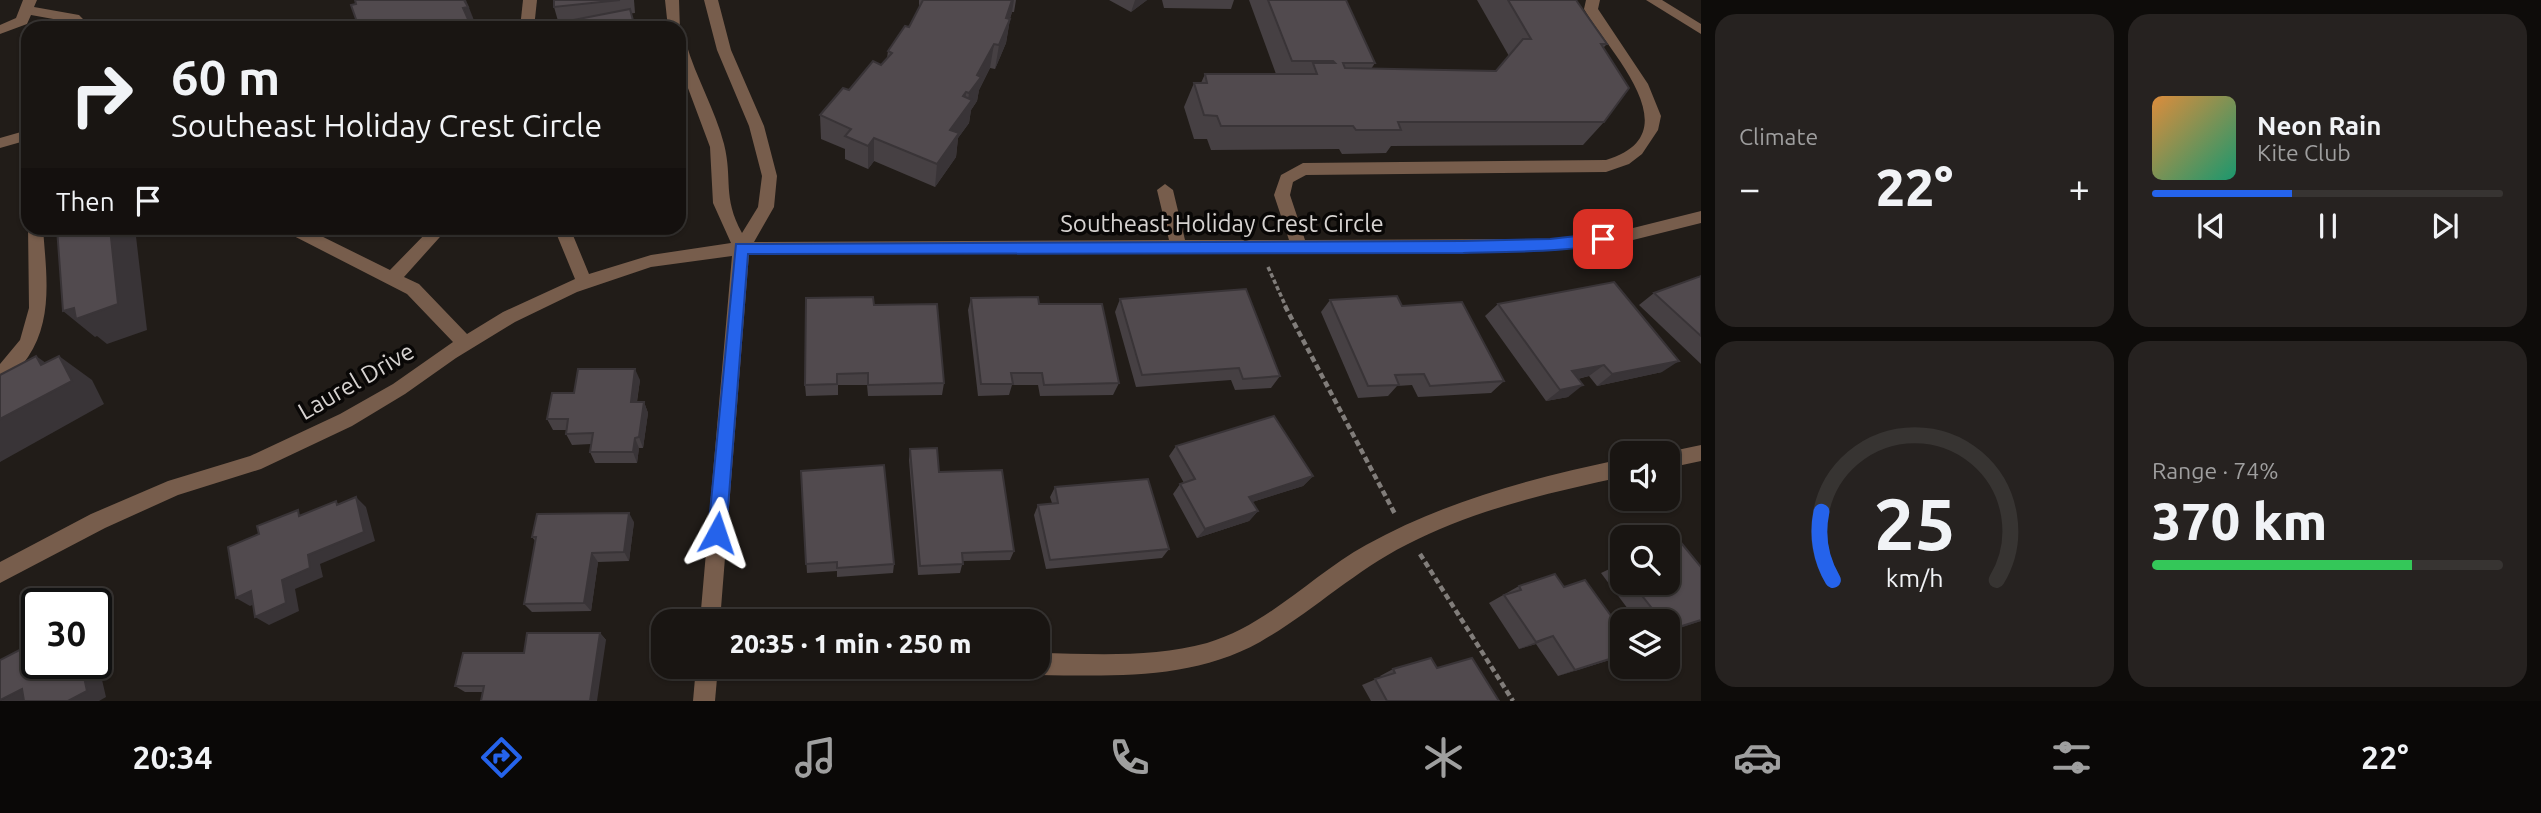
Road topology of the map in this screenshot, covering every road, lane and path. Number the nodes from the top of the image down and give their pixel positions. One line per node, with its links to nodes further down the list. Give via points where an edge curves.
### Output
1 (530, 0): 9 (street)
2 (672, 0): 10 (street)
3 (711, 0): 24 (street, via 718,37 762,140 767,173 768,202)
4 (1593, 0): 23 (street, via 1591,9 1598,24 1654,111 1654,125 1627,159 1606,166 1303,169 1286,179 1282,195)
5 (1653, 0): 12 (street)
6 (29, 5): 8 (street)
7 (21, 21): 11 (street)
8 (77, 21)
9 (528, 21)
10 (674, 21)
11 (0, 30)
12 (1701, 30)
13 (686, 69): 24 (street, via 717,142 721,204)
14 (21, 137): 15 (street)
15 (0, 143)
16 (1165, 190): 25 (street)
17 (1701, 217): 23 (street, Southeast Holiday Crest Circle, via 1629,235 1550,245)
18 (35, 235): 29 (street, via 38,311 34,333 22,354)
19 (306, 235): 26 (street)
20 (433, 235): 26 (street)
21 (565, 235): 27 (street)
22 (1260, 247): 23 (street, Southeast Holiday Crest Circle); 25 (street, Southeast Holiday Crest Circle); 33 (path, via 1291,319)
23 (1299, 247)
24 (741, 248): 25 (street, Southeast Holiday Crest Circle); 27 (street, Laurel Drive, via 651,261); 35 (street)
25 (1179, 248)
26 (392, 279): 28 (street, via 413,289)
27 (584, 282): 28 (street, Laurel Drive, via 509,317)
28 (465, 344): 34 (street, Laurel Drive, via 346,420 254,463 175,487 98,521)
29 (0, 375)
30 (1701, 453): 31 (street)
31 (1680, 457)
32 (1610, 471): 33 (street, via 1499,496)
33 (1408, 534): 36 (street, via 1370,554 1256,634 1210,653 1169,662); 39 (path)
34 (0, 573)
35 (711, 609)
36 (1050, 664)
37 (706, 679): 38 (street)
38 (704, 701)
39 (1513, 701)

